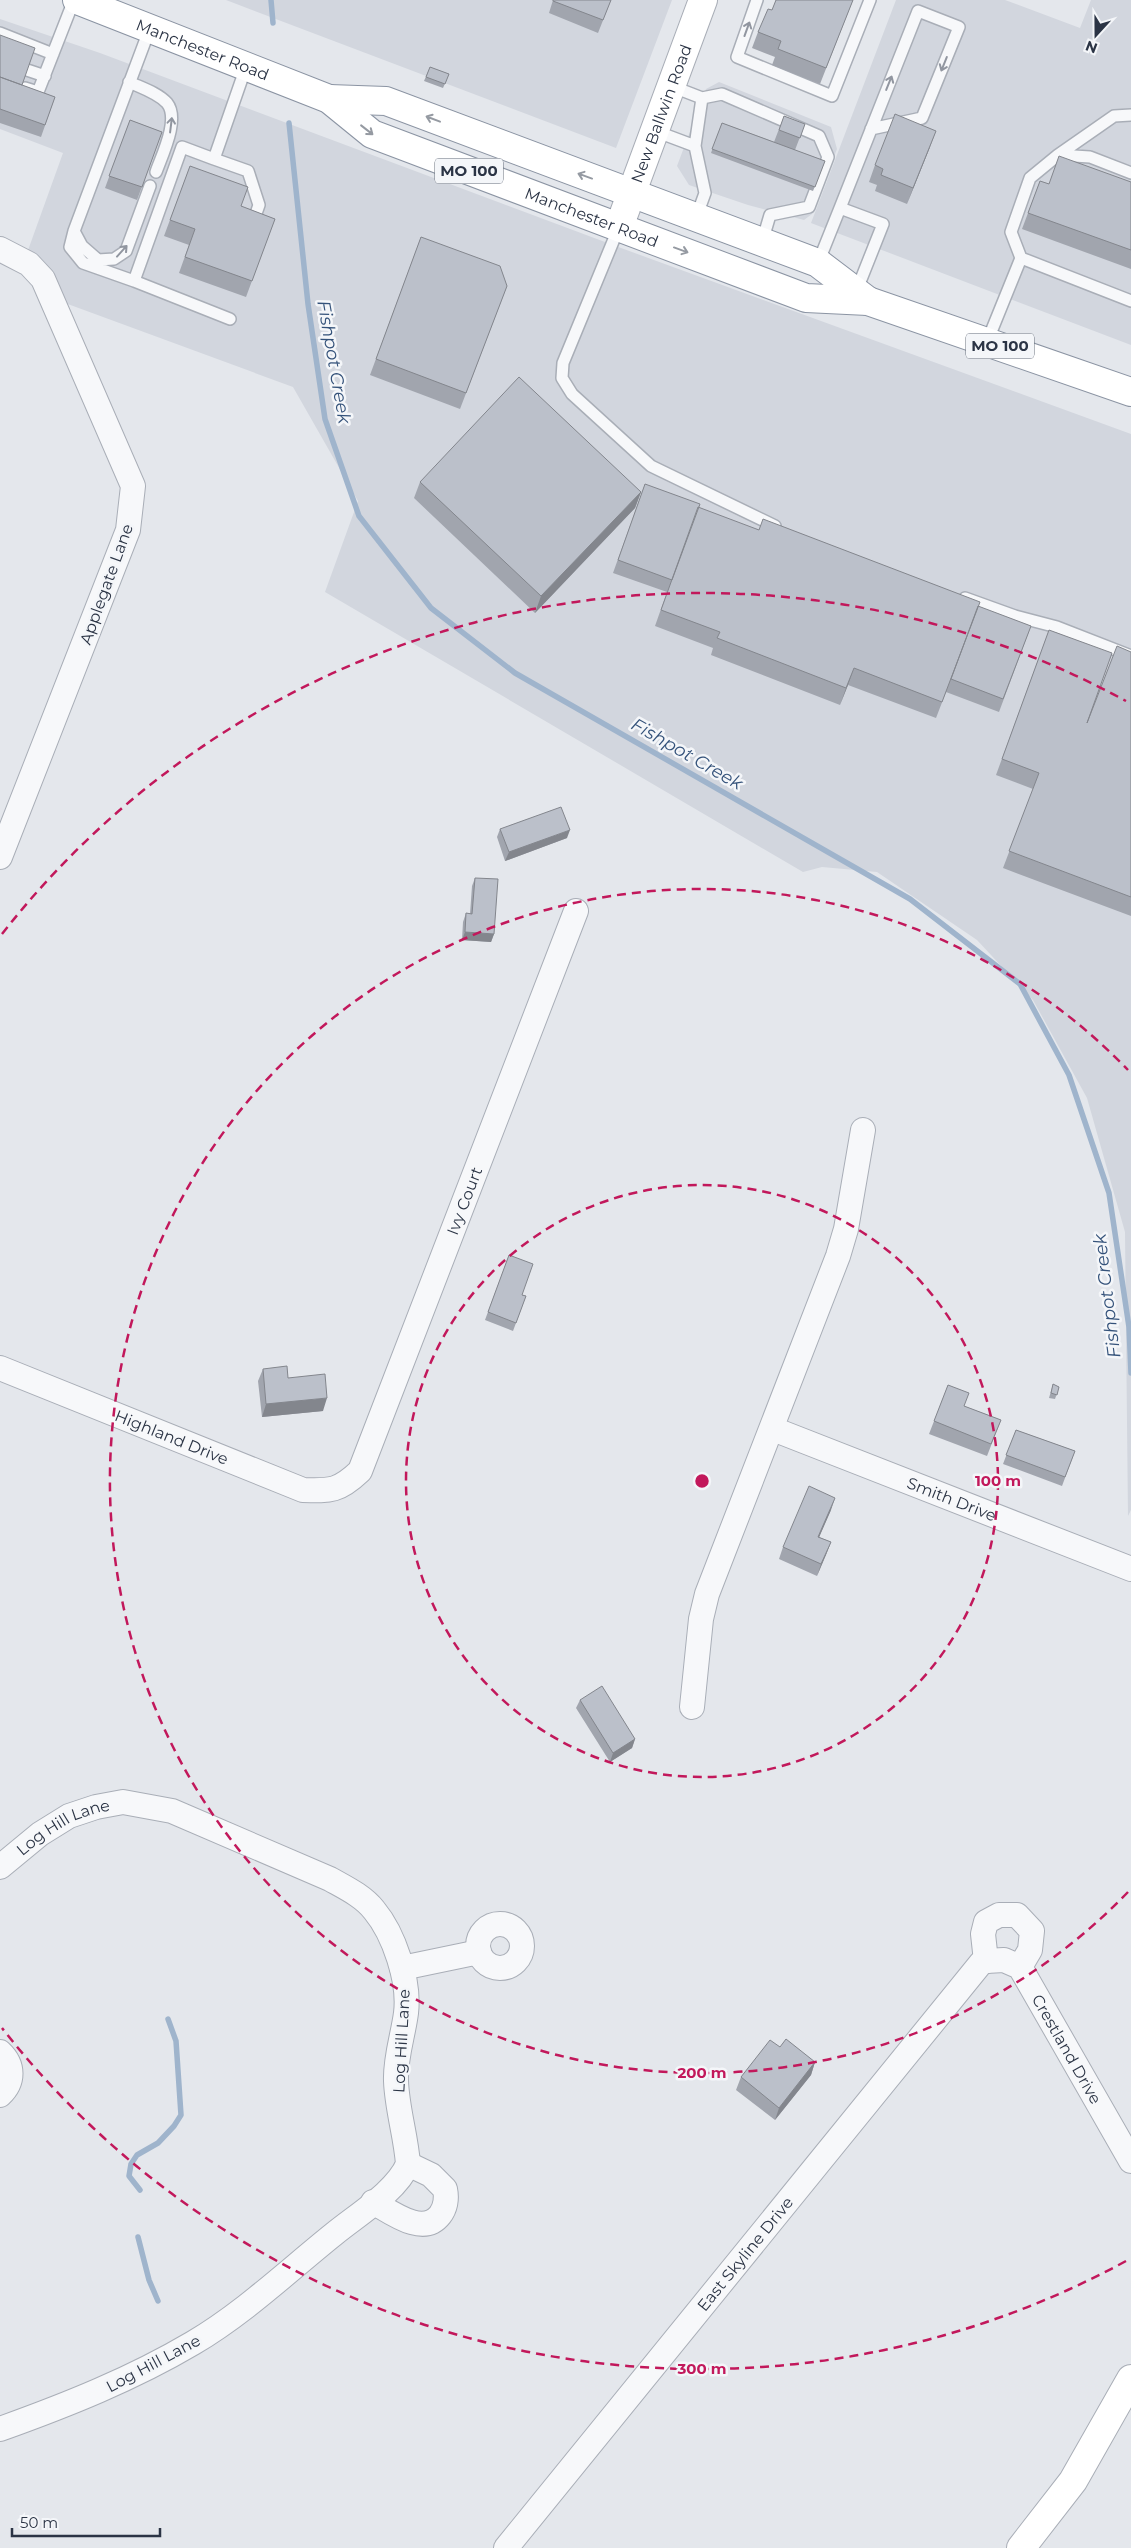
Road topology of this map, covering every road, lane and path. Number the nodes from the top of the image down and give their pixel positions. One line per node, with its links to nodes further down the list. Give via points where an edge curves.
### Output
1 (76, 0): 5 (main road, Manchester Road / MO 100); 7 (lane)
2 (703, 0): 13 (main road, New Ballwin Road)
3 (757, 0): 4 (lane, one-way to 3, via 832,96 737,57)
4 (870, 0)
5 (150, 28): 8 (main road, Manchester Road / MO 100); 11 (lane)
6 (0, 33): 7 (lane)
7 (54, 54): 10 (lane)
8 (246, 67): 15 (main road, Manchester Road / MO 100); 21 (lane)
9 (27, 70): 10 (lane)
10 (44, 76): 12 (lane, via 38,92)
11 (129, 82): 22 (lane, one-way to 11, via 169,136 172,113 159,96); 30 (lane)
12 (21, 86)
13 (671, 86): 14 (lane); 18 (main road, New Ballwin Road)
14 (702, 98): 19 (lane); 31 (lane, via 722,94 818,136 828,157 809,207 770,215)
15 (329, 99): 25 (main road, Manchester Road / MO 100, one-way to 15, via 386,100); 29 (main road, Manchester Road / MO 100, one-way to 29, via 372,134)
16 (1131, 115): 20 (lane, via 1114,116)
17 (871, 129): 17 (lane, one-way to 17, via 918,11 959,27 922,118); 26 (lane)
18 (654, 130): 19 (lane); 25 (main road, New Ballwin Road)
19 (695, 146): 27 (lane, via 705,192)
20 (1058, 155): 23 (lane, via 1090,157); 33 (lane, via 1030,178 1011,232)
21 (214, 159): 28 (lane, via 248,171 258,205); 35 (lane, via 182,147)
22 (156, 172)
23 (1131, 173)
24 (150, 186): 30 (lane, one-way to 24, via 82,246 98,260 114,259 126,250)
25 (631, 193): 27 (main road, Manchester Road / MO 100); 29 (main road, New Ballwin Road)
26 (840, 208): 34 (lane); 36 (lane, via 883,224)
27 (696, 218): 31 (main road, Manchester Road / MO 100)
28 (252, 225)
29 (619, 227): 36 (main road, Manchester Road / MO 100, one-way to 36, via 806,298); 41 (lane, via 563,363 562,378 572,394 651,466)
30 (74, 231): 35 (lane, via 70,247 83,263)
31 (762, 242): 34 (main road, Manchester Road / MO 100)
32 (0, 249): 44 (street, Applegate Lane, via 29,264 43,279 133,486 128,530)
33 (1021, 258): 37 (lane); 39 (lane)
34 (818, 263): 36 (main road, Manchester Road / MO 100)
35 (134, 281): 38 (lane)
36 (862, 296): 39 (main road, Manchester Road / MO 100)
37 (1131, 301)
38 (230, 318)
39 (987, 342): 40 (main road, Manchester Road / MO 100)
40 (1131, 392)
41 (785, 530)
42 (950, 592): 43 (lane, via 1014,616 1057,627)
43 (1131, 656)
44 (0, 857)
45 (576, 911): 49 (street, Ivy Court, via 360,1471)
46 (863, 1130): 48 (street, via 846,1229 838,1256)
47 (0, 1368): 49 (street, Highland Drive, via 303,1490 325,1490)
48 (772, 1429): 50 (street, Smith Drive); 51 (street, via 707,1594 701,1619)
49 (345, 1485)
50 (1126, 1567)
51 (692, 1707)
52 (0, 1867): 56 (street, Log Hill Lane, via 40,1834 69,1816 87,1810 123,1802 172,1811 355,1893 374,1909)
53 (479, 1952): 56 (street)
54 (986, 1961): 55 (street, via 1004,1960); 55 (street, via 983,1934 986,1922 999,1915 1017,1915 1032,1931 1030,1950); 64 (street, East Skyline Drive, via 981,1962)
55 (1020, 1967): 59 (street, Crestland Drive)
56 (402, 1968): 60 (street, Log Hill Lane, via 406,2012 396,2080)
57 (0, 2052): 58 (street, via 6,2058 11,2074 6,2090)
58 (0, 2095)
59 (1131, 2161)
60 (408, 2164): 61 (street, Log Hill Lane, via 404,2173); 61 (street, via 431,2175 445,2189 445,2207 439,2217 432,2222 414,2224)
61 (373, 2202): 63 (street, Log Hill Lane, via 237,2312 194,2342 89,2396)
62 (1131, 2379): 65 (main road, via 1073,2481)
63 (0, 2429)
64 (506, 2548)
65 (1021, 2548)

